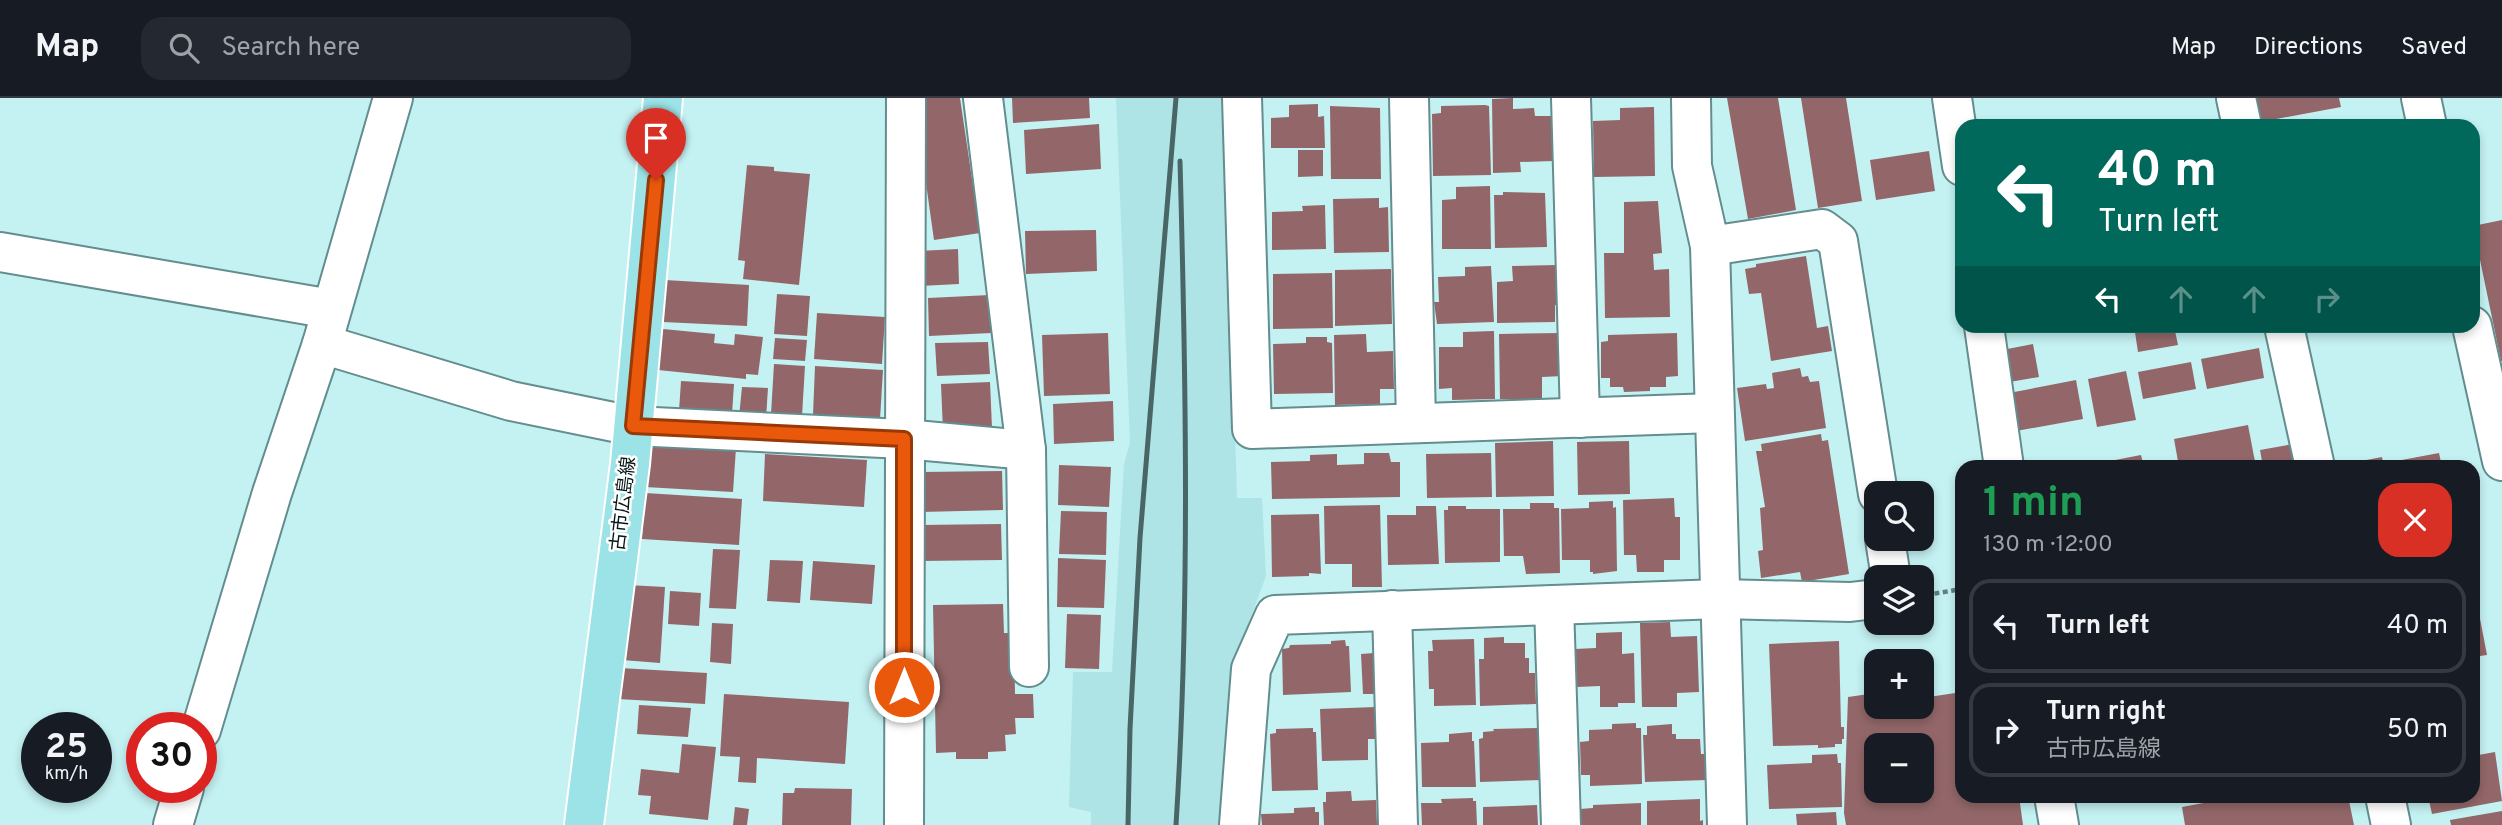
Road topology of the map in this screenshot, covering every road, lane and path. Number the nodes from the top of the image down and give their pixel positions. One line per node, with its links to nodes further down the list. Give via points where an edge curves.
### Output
1 (393, 98): 17 (street)
2 (663, 98): 24 (main road, 古市広島線)
3 (906, 98): 25 (street)
4 (983, 98): 26 (street)
5 (1242, 98): 23 (street, via 1252,429)
6 (1409, 98): 23 (street)
7 (1571, 98): 22 (street)
8 (1691, 98): 15 (street, via 1692,166)
9 (1952, 98): 12 (street)
10 (2236, 98): 13 (street)
11 (2421, 98): 14 (street)
12 (1955, 119)
13 (2240, 119)
14 (2426, 119)
15 (1710, 246): 21 (street); 30 (street, via 1822,229 1838,241)
16 (0, 252): 17 (street)
17 (327, 326): 24 (street, via 511,401); 38 (street)
18 (1985, 333): 27 (street)
19 (2286, 333): 28 (street)
20 (2474, 333): 29 (street)
21 (1714, 414): 22 (street); 33 (street)
22 (1580, 418): 23 (street)
23 (1416, 423)
24 (633, 426): 25 (street); 43 (main road, 古市広島線)
25 (904, 439): 26 (street); 44 (street)
26 (1026, 450): 37 (street)
27 (2003, 460)
28 (2313, 460)
29 (2502, 461)
30 (1876, 481)
31 (1955, 590): 32 (path)
32 (1934, 594)
33 (1720, 599): 34 (street); 35 (street); 48 (street)
34 (1864, 600)
35 (1554, 605): 36 (street); 47 (street)
36 (1392, 610): 45 (street, via 1275,615 1251,669); 46 (street)
37 (1029, 667)
38 (206, 712)
39 (180, 803): 42 (street)
40 (2055, 803): 49 (street)
41 (2386, 803): 50 (street)
42 (173, 825)
43 (584, 825)
44 (904, 825)
45 (1239, 825)
46 (1398, 825)
47 (1561, 825)
48 (1727, 825)
49 (2059, 825)
50 (2391, 825)

